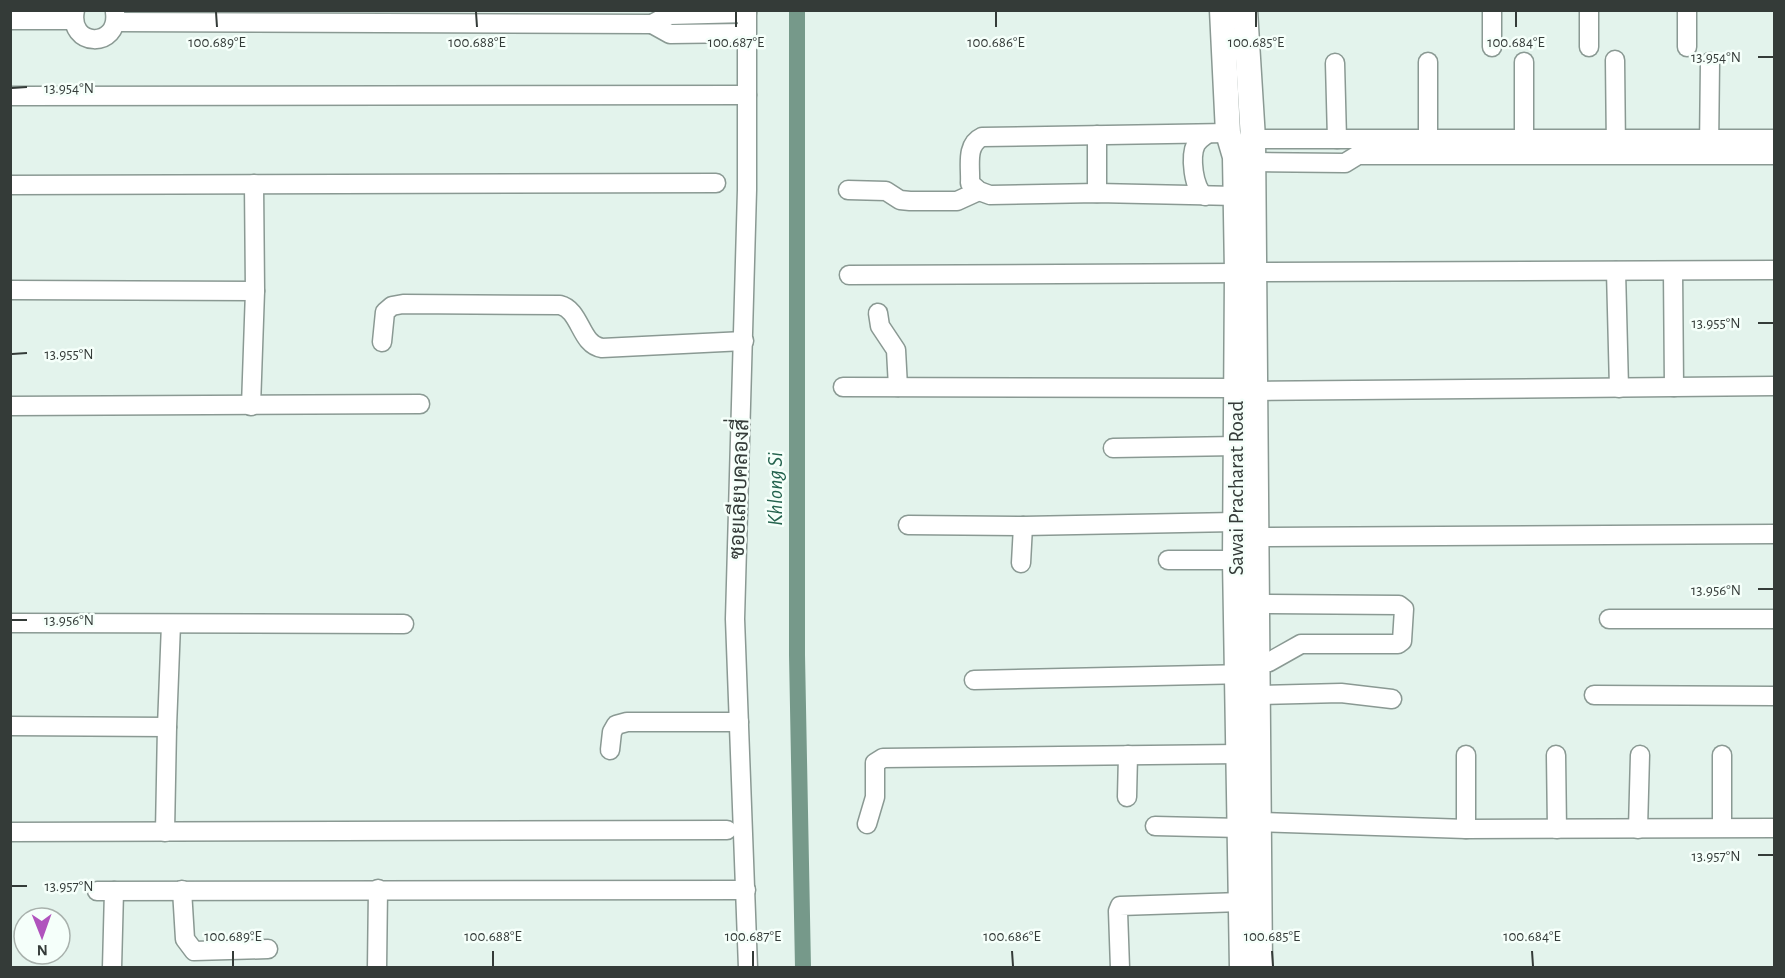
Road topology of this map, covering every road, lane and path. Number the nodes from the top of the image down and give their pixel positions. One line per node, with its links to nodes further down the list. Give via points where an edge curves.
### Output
1 (1222, 10): 22 (main road, Sawai Pracharat Road)
2 (1245, 10): 31 (main road, Sawai Pracharat Road)
3 (1492, 10): 12 (street)
4 (1589, 10): 13 (street)
5 (1687, 10): 14 (street)
6 (747, 12): 10 (street, via 669,15); 11 (street, ซอยเลียบคลองสี่)
7 (74, 15): 8 (street, via 75,28 89,39 106,36 112,30); 9 (street)
8 (115, 16): 10 (street)
9 (10, 20)
10 (652, 24): 11 (street, via 670,34)
11 (746, 33): 20 (street, ซอยเลียบคลองสี่)
12 (1492, 47)
13 (1589, 47)
14 (1687, 47)
15 (1615, 60): 29 (street)
16 (1428, 62): 25 (street)
17 (1524, 62): 28 (street)
18 (1710, 62): 30 (street)
19 (1335, 63): 24 (street)
20 (747, 95): 21 (street); 49 (street, ซอยเลียบคลองสี่)
21 (10, 96)
22 (1218, 134): 23 (street); 39 (street, via 1200,139 1194,147 1195,182); 40 (main road, Sawai Pracharat Road, via 1235,157)
23 (1097, 135): 37 (street, via 977,140 971,147 970,183); 38 (street)
24 (1337, 139): 27 (street); 31 (street)
25 (1428, 139): 27 (street); 28 (street)
26 (1774, 139): 30 (street)
27 (1357, 147): 28 (street); 31 (street, via 1345,163)
28 (1524, 147): 29 (street)
29 (1616, 147): 30 (street)
30 (1709, 147): 32 (street)
31 (1253, 150): 44 (main road, Sawai Pracharat Road)
32 (1774, 155)
33 (716, 183): 34 (street)
34 (254, 184): 35 (street); 47 (street)
35 (10, 185)
36 (848, 190): 37 (street, via 883,190 905,201 957,201)
37 (979, 191): 38 (street, via 990,195)
38 (1097, 193): 39 (street)
39 (1205, 196): 40 (street)
40 (1236, 196): 44 (main road, Sawai Pracharat Road)
41 (1774, 270): 43 (street)
42 (1616, 271): 43 (street); 44 (street); 55 (street)
43 (1673, 271): 54 (street)
44 (1246, 272): 45 (street); 56 (main road, Sawai Pracharat Road)
45 (849, 275)
46 (10, 290): 47 (street)
47 (255, 291): 59 (street)
48 (878, 313): 53 (street, via 880,326 896,350)
49 (744, 341): 50 (street, via 602,348 592,345 568,308 560,305 403,304 385,312); 81 (street, ซอยเลียบคลองสี่, via 735,619)
50 (382, 342)
51 (1774, 386): 54 (street)
52 (843, 387): 53 (street)
53 (898, 387): 56 (street)
54 (1674, 387): 55 (street)
55 (1619, 388): 56 (street)
56 (1245, 390): 60 (main road, Sawai Pracharat Road); 66 (main road, Sawai Pracharat Road)
57 (420, 404): 59 (street)
58 (10, 406): 59 (street)
59 (251, 406)
60 (1237, 446): 61 (street); 62 (main road, Sawai Pracharat Road)
61 (1113, 448)
62 (1235, 522): 64 (street); 68 (main road, Sawai Pracharat Road)
63 (908, 525): 64 (street)
64 (1023, 526): 69 (street)
65 (1774, 534): 66 (street)
66 (1256, 537): 70 (main road, Sawai Pracharat Road)
67 (1168, 560): 68 (street)
68 (1235, 560): 76 (main road, Sawai Pracharat Road)
69 (1021, 563)
70 (1257, 604): 76 (main road, Sawai Pracharat Road); 76 (street, via 1399,605 1404,609 1402,641 1301,644)
71 (1610, 619): 72 (street)
72 (1774, 619)
73 (10, 623): 74 (street)
74 (171, 624): 75 (street); 83 (street)
75 (404, 624)
76 (1252, 676): 77 (street); 80 (street); 85 (main road, Sawai Pracharat Road); 93 (main road, Sawai Pracharat Road)
77 (974, 680)
78 (1594, 695): 79 (street)
79 (1774, 696)
80 (1392, 699)
81 (739, 722): 84 (street, via 627,722 616,725); 105 (street, ซอยเลียบคลองสี่)
82 (10, 726): 83 (street)
83 (168, 727): 102 (street)
84 (610, 750)
85 (1239, 754): 86 (street); 93 (main road, Sawai Pracharat Road)
86 (1128, 755): 91 (street); 92 (street, via 881,758 875,763 875,797)
87 (1466, 755): 97 (street)
88 (1556, 755): 98 (street)
89 (1640, 755): 99 (street)
90 (1722, 755): 95 (street)
91 (1127, 797)
92 (867, 824)
93 (1249, 825): 94 (street); 97 (street); 106 (main road, Sawai Pracharat Road); 113 (main road, Sawai Pracharat Road)
94 (1155, 826)
95 (1722, 827): 96 (street); 99 (street)
96 (1774, 828)
97 (1466, 829): 98 (street)
98 (1557, 829): 99 (street)
99 (1638, 829)
100 (727, 830): 102 (street)
101 (10, 832): 102 (street)
102 (165, 832)
103 (378, 889): 104 (street); 105 (street); 109 (street)
104 (182, 890): 107 (street, via 185,939 194,951); 108 (street, via 105,891)
105 (746, 890): 110 (street, ซอยเลียบคลองสี่)
106 (1241, 902): 111 (street, via 1120,906); 112 (main road, Sawai Pracharat Road)
107 (268, 949)
108 (112, 968)
109 (377, 968)
110 (748, 968)
111 (1120, 968)
112 (1242, 968)
113 (1260, 968)

